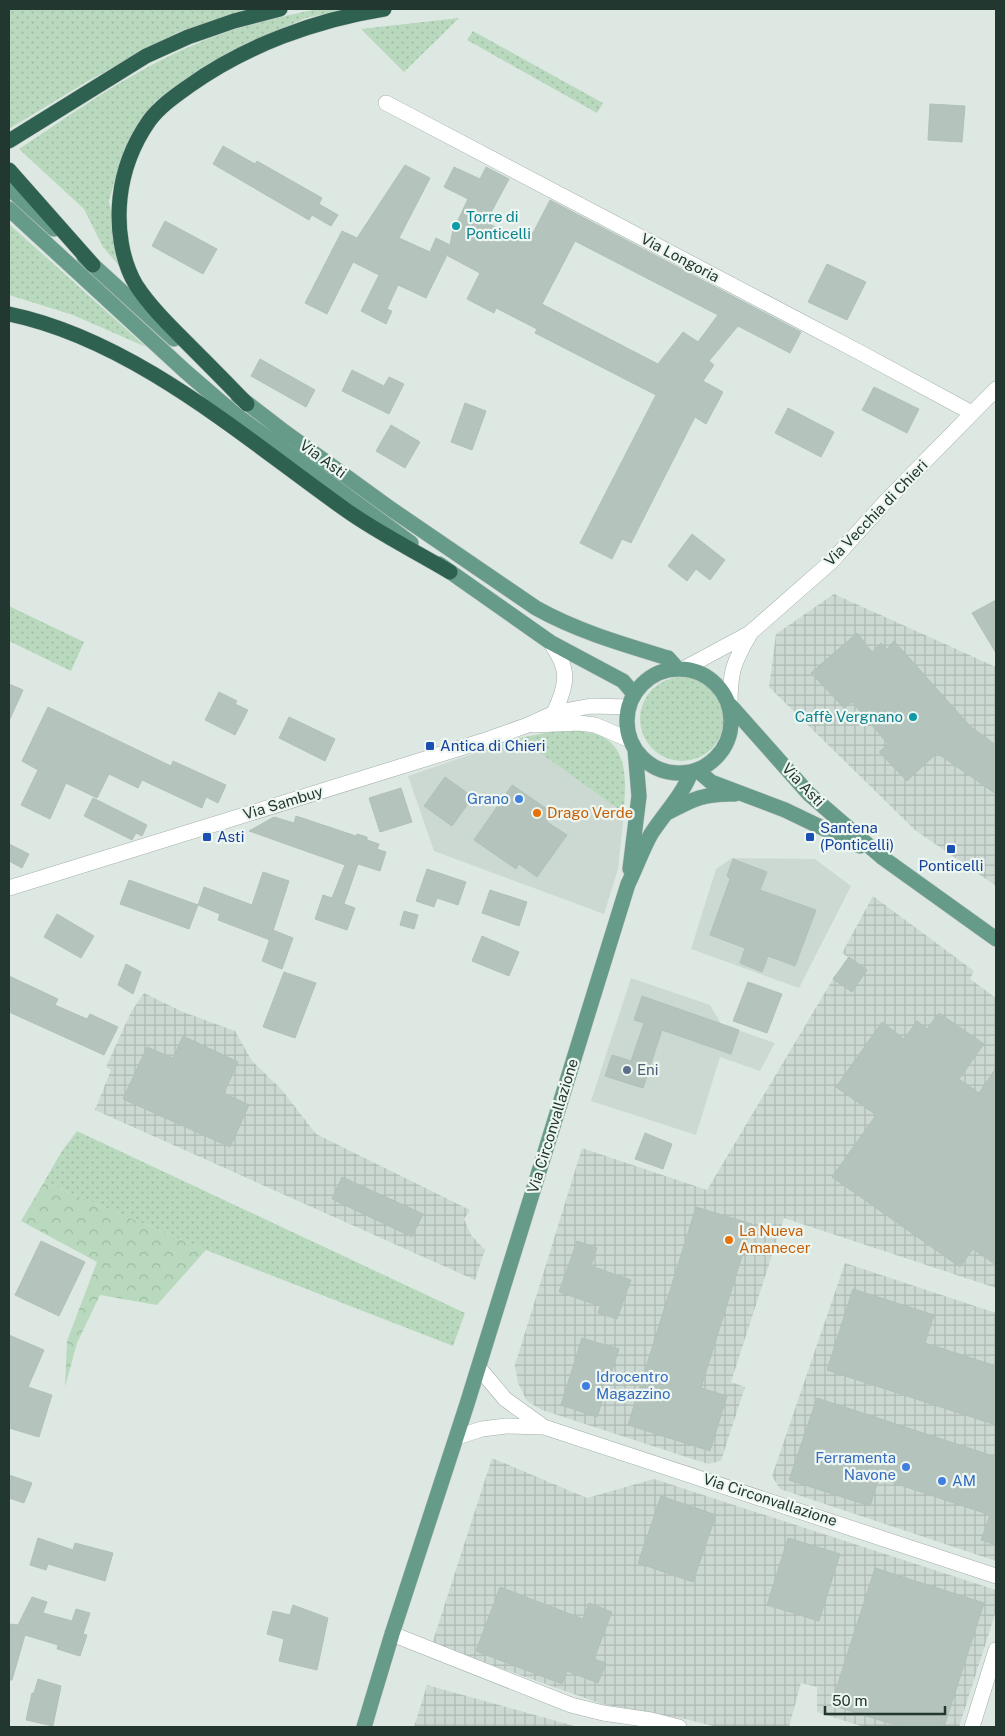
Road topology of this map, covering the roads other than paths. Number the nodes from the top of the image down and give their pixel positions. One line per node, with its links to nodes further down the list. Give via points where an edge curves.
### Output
1 (280, 9): 4 (highway, via 188,37 146,56)
2 (384, 9): 11 (highway, via 309,27 244,52 206,73 150,120 132,150 121,184 118,218 124,255 136,284 168,324)
3 (386, 104): 12 (street, Via Longoria)
4 (9, 141)
5 (9, 170): 8 (highway)
6 (9, 188): 8 (main road, Via Asti)
7 (9, 209): 13 (main road, Via Asti, via 236,415)
8 (93, 265): 11 (main road, Via Asti)
9 (9, 314): 13 (highway, via 82,336 121,356 195,401 348,512)
10 (996, 389): 12 (street, Via Vecchia di Chieri)
11 (247, 404): 16 (main road, Via Asti, via 536,608 580,630 668,658)
12 (972, 414): 14 (street, Via Vecchia di Chieri, via 886,500 832,561)
13 (450, 572): 15 (main road, Via Asti)
14 (750, 633): 16 (street, Via Vecchia di Chieri); 18 (street, Via Vecchia di Chieri, via 736,656 730,679)
15 (550, 642): 17 (main road, Via Asti, via 624,681); 19 (street, via 565,668 563,689)
16 (681, 668): 17 (main road, via 664,670 652,676 642,684); 18 (main road, via 700,672 713,680)
17 (631, 701): 19 (street, Via Sambuy); 21 (main road, via 627,724)
18 (730, 705): 22 (main road, via 730,737 711,763); 25 (main road, Via Asti, via 809,794)
19 (554, 713): 20 (street, Via Sambuy)
20 (528, 725): 21 (street, Via Sambuy, via 595,725); 27 (street, Via Sambuy)
21 (632, 744): 22 (main road, via 645,761 659,769 675,773); 26 (main road, Via Circonvallazione, via 639,796)
22 (694, 771): 23 (main road, Via Asti, via 711,782); 24 (main road, Via Circonvallazione, via 687,786)
23 (748, 795): 24 (main road, via 703,796); 25 (main road, Via Asti, via 822,826)
24 (664, 815): 26 (main road, Via Circonvallazione)
25 (883, 858): 28 (main road, Via Asti)
26 (628, 884): 29 (main road, Via Circonvallazione)
27 (9, 888)
28 (996, 939)
29 (479, 1368): 30 (street, Via Circonvallazione, via 505,1399); 31 (main road, Via Circonvallazione)
30 (544, 1427): 31 (street, Via Circonvallazione, via 506,1426); 32 (street, Via Circonvallazione)
31 (457, 1437): 33 (main road, Via Circonvallazione)
32 (996, 1576)
33 (392, 1634): 35 (main road, Via Circonvallazione); 36 (street, via 571,1705)
34 (996, 1650): 37 (street)
35 (364, 1727)
36 (675, 1727)
37 (972, 1727)

